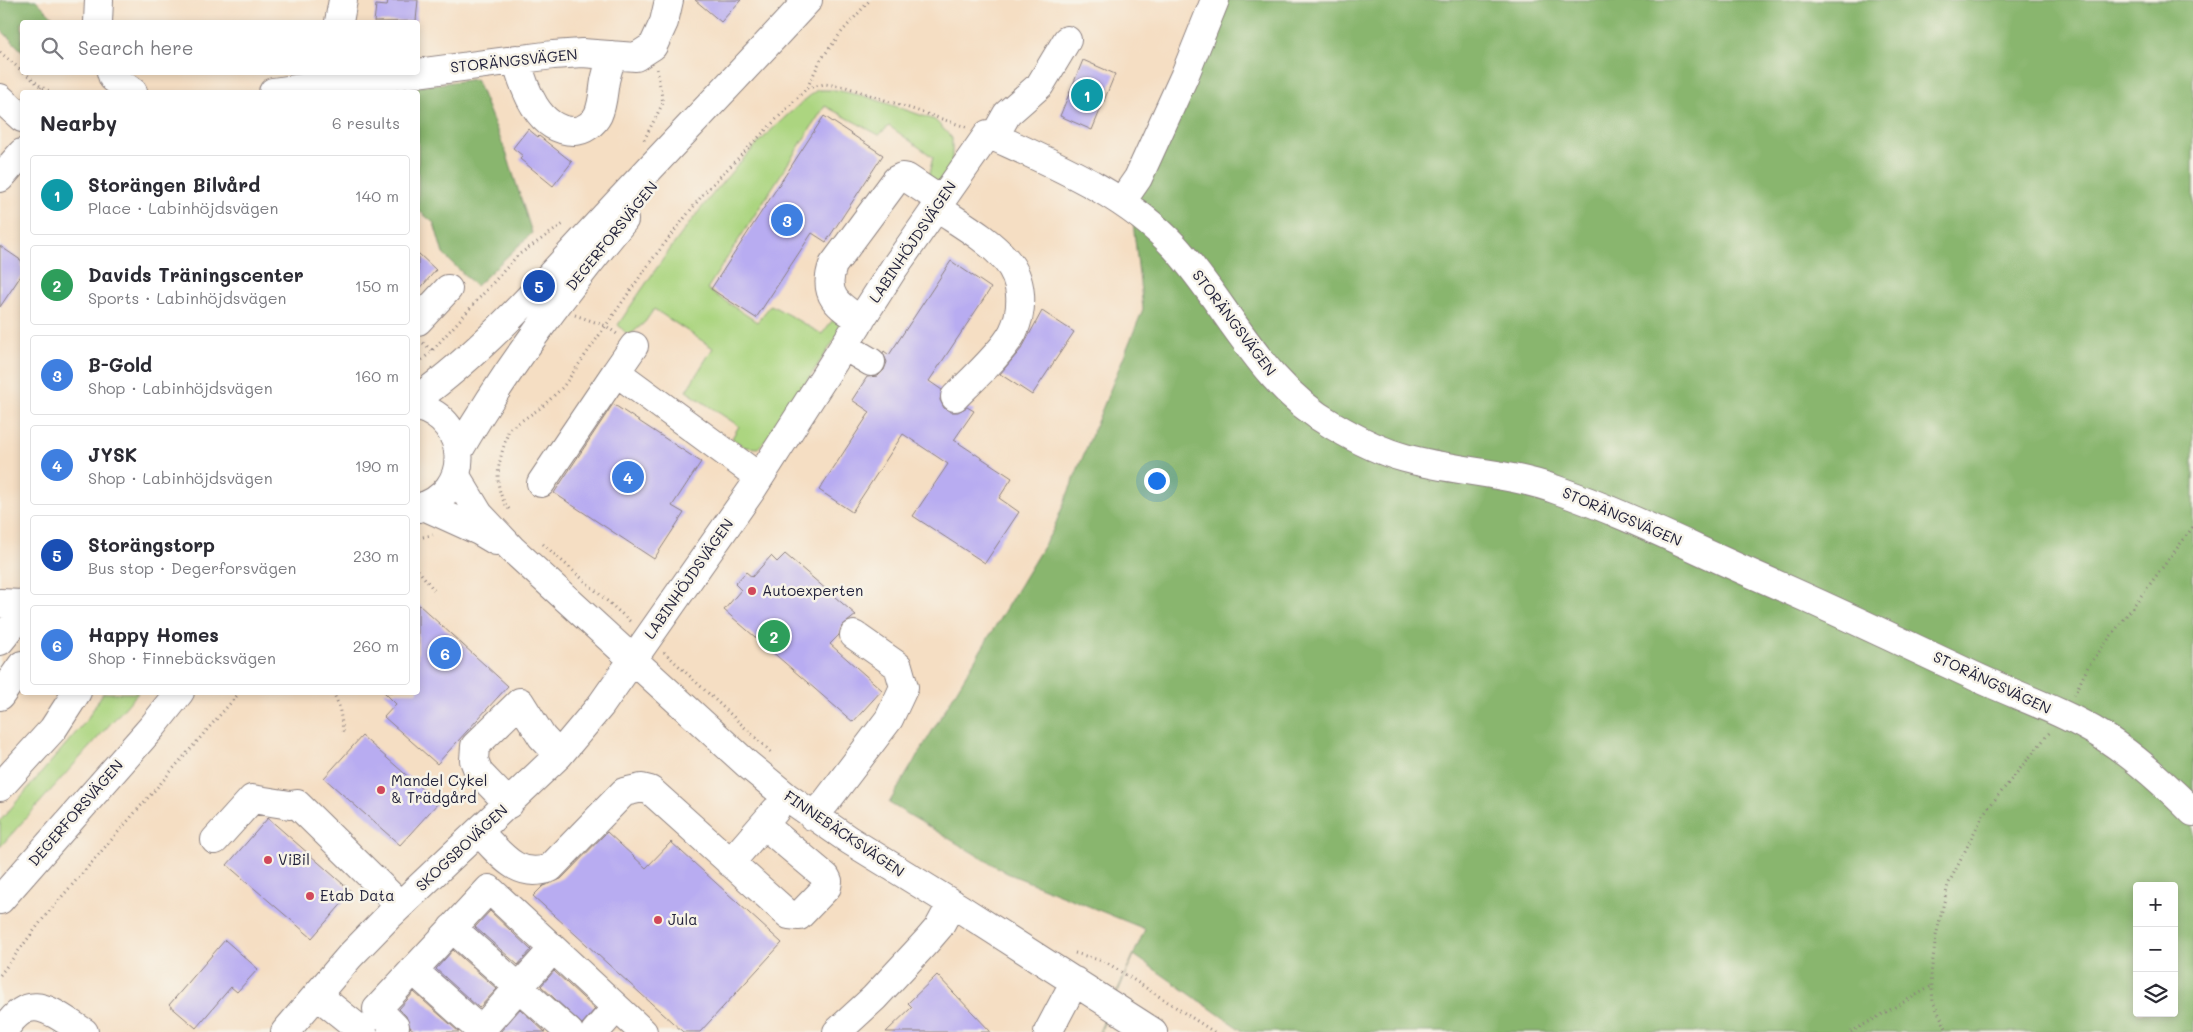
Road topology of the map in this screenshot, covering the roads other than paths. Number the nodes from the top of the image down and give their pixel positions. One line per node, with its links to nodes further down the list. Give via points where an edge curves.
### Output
1 (99, 0): 6 (street)
2 (343, 0): 7 (street)
3 (669, 0): 9 (street, via 664,22)
4 (808, 0): 12 (street, DEGERFORSVÄGEN)
5 (1215, 0): 23 (street, via 1138,178)
6 (98, 20)
7 (339, 20)
8 (1067, 40): 20 (street, LABINHÖJDSVÄGEN, via 1040,85 1007,114)
9 (634, 53): 10 (street, STORÄNGSVÄGEN, via 582,53); 10 (street, via 592,125 579,132 558,128 542,116 523,86)
10 (516, 60): 11 (street, STORÄNGSVÄGEN)
11 (420, 72)
12 (740, 74): 32 (street, DEGERFORSVÄGEN, via 487,339 449,375); 35 (street, DEGERFORSVÄGEN, via 562,297 509,369)
13 (112, 75): 16 (street)
14 (395, 75): 15 (street, STORÄNGSVÄGEN)
15 (330, 83): 17 (street, STORÄNGSVÄGEN)
16 (130, 90)
17 (286, 90)
18 (0, 98): 19 (street)
19 (20, 116)
20 (991, 135): 23 (street); 24 (street, LABINHÖJDSVÄGEN)
21 (20, 155): 22 (street)
22 (0, 178)
23 (1122, 201): 56 (street, STORÄNGSVÄGEN, via 1148,220 1198,273 1237,332 1282,387 1331,425 1370,446 1403,458 1534,482 1634,519 2100,734 2167,786)
24 (938, 203): 27 (street, LABINHÖJDSVÄGEN); 27 (street, via 907,178 896,180 833,266 829,275 831,293 842,308); 33 (street, via 1006,260 1019,284 1018,315 1012,332 983,370)
25 (448, 289): 26 (street)
26 (420, 318)
27 (861, 320): 29 (street, LABINHÖJDSVÄGEN)
28 (634, 346): 31 (street)
29 (844, 346): 30 (street); 36 (street, LABINHÖJDSVÄGEN)
30 (871, 362)
31 (616, 372): 36 (street); 37 (street)
32 (420, 397)
33 (955, 397)
34 (420, 408): 35 (street, FINNEBÄCKSVÄGEN, via 441,417 450,428)
35 (457, 464): 38 (street, DEGERFORSVÄGEN, via 452,486 434,502); 39 (street, FINNEBÄCKSVÄGEN, via 479,514)
36 (760, 477): 45 (street, LABINHÖJDSVÄGEN)
37 (542, 483)
38 (421, 507): 39 (street, FINNEBÄCKSVÄGEN)
39 (529, 548): 45 (street, FINNEBÄCKSVÄGEN)
40 (0, 604): 41 (street)
41 (20, 604)
42 (20, 616): 44 (street)
43 (854, 635): 57 (street, via 898,666 904,687 888,719)
44 (0, 641)
45 (632, 659): 52 (street, SKOGSBOVÄGEN, via 601,705); 54 (street, FINNEBÄCKSVÄGEN)
46 (20, 667): 50 (street)
47 (75, 695): 53 (street, via 53,729)
48 (178, 695): 51 (street, DEGERFORSVÄGEN)
49 (187, 695): 51 (street, DEGERFORSVÄGEN)
50 (0, 696)
51 (153, 726): 62 (street, DEGERFORSVÄGEN)
52 (559, 755): 55 (street, SKOGSBOVÄGEN); 55 (street, via 542,737 520,702 475,746 474,760 479,773)
53 (0, 787)
54 (787, 797): 57 (street, FINNEBÄCKSVÄGEN); 58 (street)
55 (509, 804): 59 (street, SKOGSBOVÄGEN)
56 (2193, 812)
57 (812, 816): 63 (street, FINNEBÄCKSVÄGEN)
58 (764, 825): 61 (street); 61 (street, via 826,877 827,887 799,916 789,915)
59 (479, 832): 61 (street, via 518,869 541,872 550,868 624,792 642,788 650,790); 64 (street, SKOGSBOVÄGEN)
60 (215, 840): 64 (street, via 252,799 297,804)
61 (730, 863)
62 (0, 900)
63 (952, 903): 68 (street, FINNEBÄCKSVÄGEN); 81 (street, via 940,927 928,941)
64 (400, 905): 70 (street, SKOGSBOVÄGEN)
65 (452, 928): 66 (street, via 490,889); 67 (street); 69 (street)
66 (553, 949): 69 (street); 71 (street)
67 (413, 970): 76 (street, via 376,1009 395,1027); 77 (street)
68 (1075, 981): 82 (street); 83 (street, FINNEBÄCKSVÄGEN)
69 (519, 988): 77 (street); 78 (street)
70 (318, 994): 74 (street, SKOGSBOVÄGEN); 75 (street)
71 (616, 1008): 79 (street); 80 (street)
72 (3, 1032): 73 (street, via 8,1023 34,1006 43,1007)
73 (84, 1032)
74 (285, 1032)
75 (363, 1032)
76 (390, 1032)
77 (481, 1032)
78 (569, 1032)
79 (595, 1032)
80 (644, 1032)
81 (837, 1032)
82 (1048, 1032)
83 (1153, 1032)

